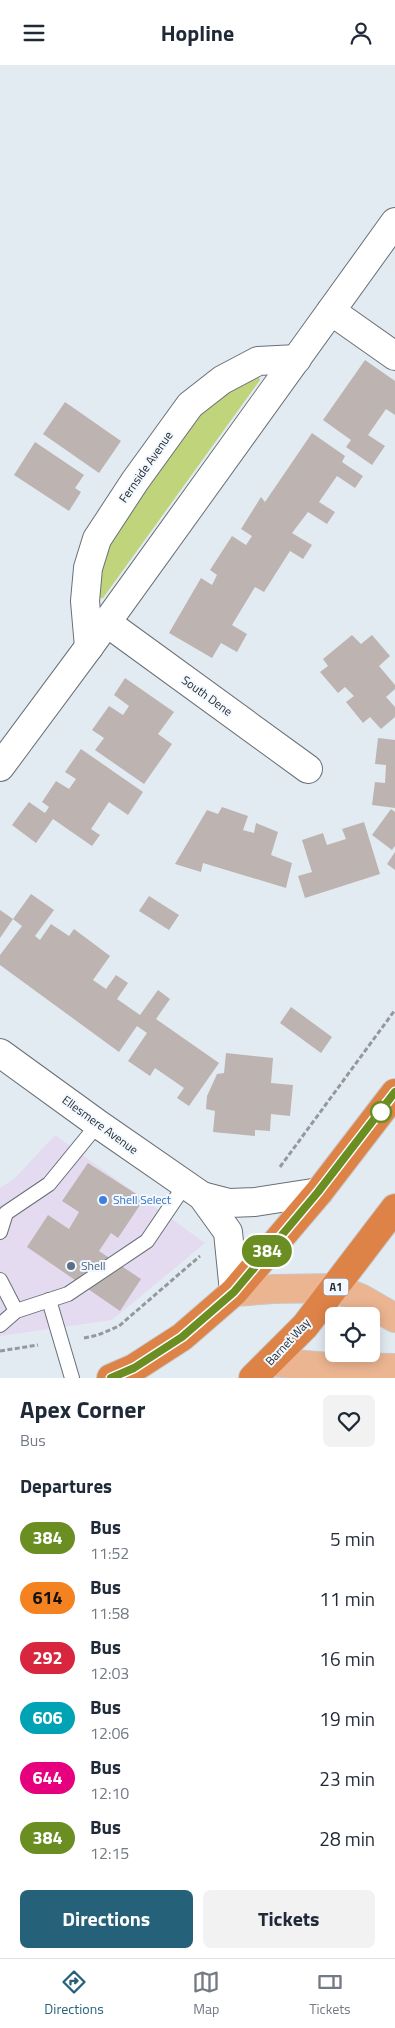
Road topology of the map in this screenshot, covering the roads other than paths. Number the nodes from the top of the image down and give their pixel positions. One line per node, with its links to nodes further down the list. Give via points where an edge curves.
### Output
1 (395, 222): 2 (street)
2 (331, 311): 3 (street); 4 (street)
3 (395, 356)
4 (297, 359): 5 (street); 6 (street, Fernside Avenue, via 258,361 222,379 190,405 146,465 97,539 88,568 85,601)
5 (106, 622): 6 (street); 8 (street, South Dene)
6 (89, 647): 7 (street)
7 (0, 767)
8 (308, 769)
9 (0, 1053): 11 (street, Ellesmere Avenue)
10 (395, 1093): 13 (highway)
11 (98, 1124): 12 (street, Ellesmere Avenue); 15 (lane, via 49,1184 6,1213)
12 (193, 1191): 13 (street, Ellesmere Avenue, via 229,1203 270,1201); 18 (street, Ellesmere Avenue, via 228,1232); 19 (lane, via 147,1241 68,1294)
13 (318, 1192): 18 (highway)
14 (395, 1208): 17 (highway, Barnet Way / A1)
15 (0, 1232)
16 (0, 1280): 20 (lane)
17 (335, 1288): 18 (main road); 21 (main road); 24 (highway, Barnet Way / A1)
18 (234, 1292): 27 (highway, via 182,1337 134,1368)
19 (48, 1300): 20 (lane); 26 (lane)
20 (16, 1311): 22 (lane)
21 (395, 1318)
22 (0, 1325)
23 (395, 1368): 25 (main road)
24 (263, 1373): 25 (main road)
25 (343, 1373)
26 (72, 1378)
27 (111, 1378)

